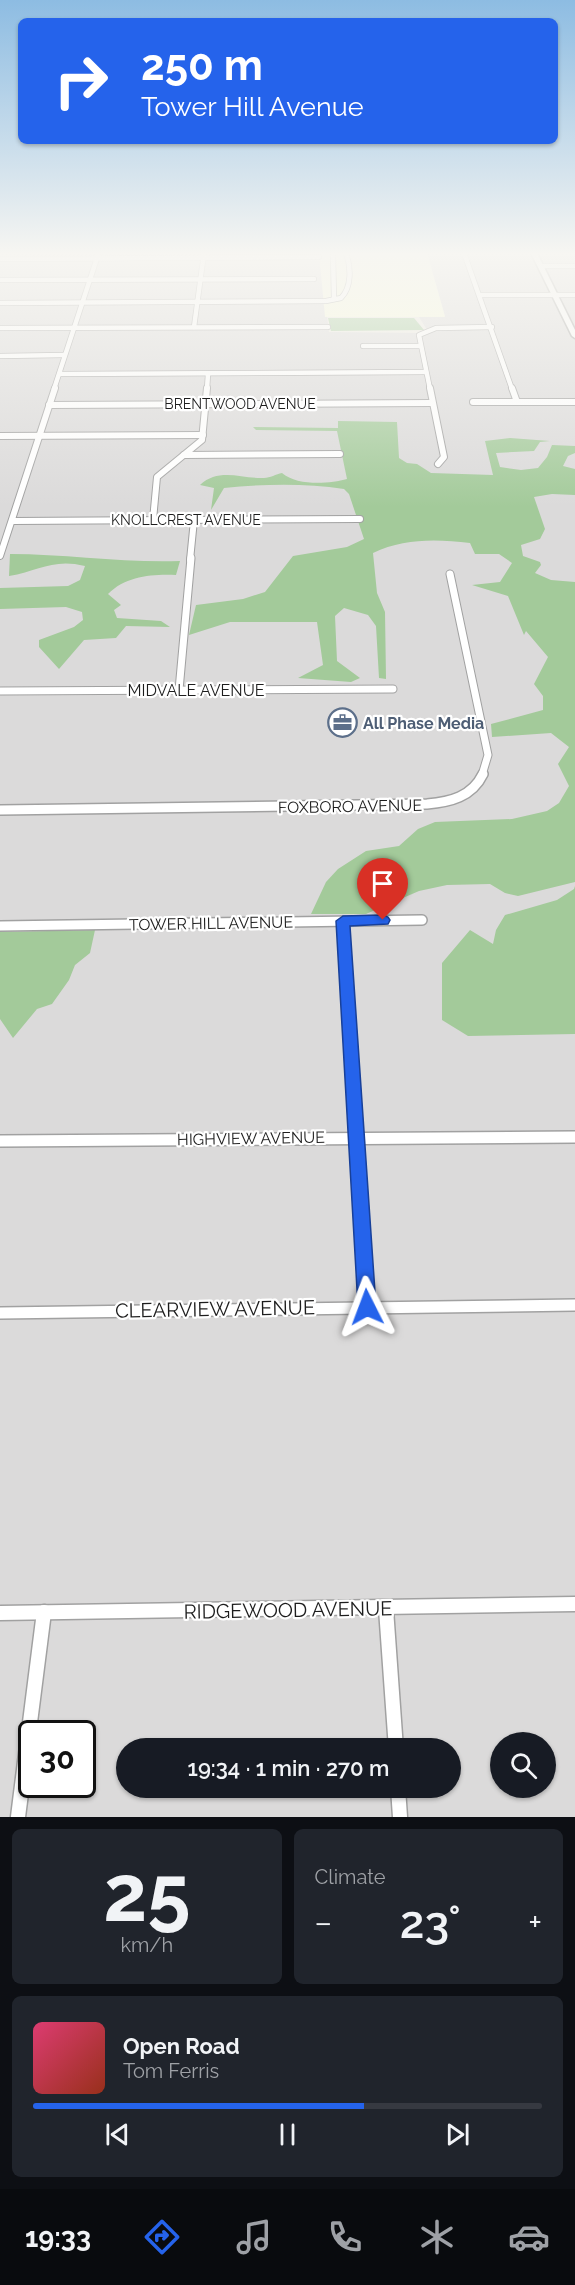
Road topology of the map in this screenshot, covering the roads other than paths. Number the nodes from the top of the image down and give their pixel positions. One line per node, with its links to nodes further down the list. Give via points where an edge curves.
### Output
1 (70, 338): 6 (street)
2 (419, 338): 5 (street)
3 (496, 338): 12 (street)
4 (363, 346): 5 (street)
5 (420, 346): 8 (street)
6 (64, 355): 7 (street); 9 (street)
7 (0, 356)
8 (426, 372): 10 (street); 14 (street)
9 (60, 374): 10 (street); 15 (street)
10 (208, 374): 16 (street)
11 (473, 402): 12 (street)
12 (517, 402): 13 (street)
13 (575, 402)
14 (432, 403): 16 (street, BRENTWOOD AVENUE); 22 (street, via 444,458)
15 (49, 405): 16 (street, BRENTWOOD AVENUE); 19 (street)
16 (206, 405): 17 (street)
17 (203, 435): 19 (street); 21 (street)
18 (0, 436): 19 (street)
19 (39, 436): 26 (street)
20 (340, 454): 21 (street)
21 (184, 455): 24 (street, via 157,477)
22 (438, 464)
23 (360, 519): 25 (street, KNOLLCREST AVENUE)
24 (153, 520): 25 (street, KNOLLCREST AVENUE); 26 (street, KNOLLCREST AVENUE)
25 (194, 520): 30 (street)
26 (12, 521): 27 (street)
27 (0, 556)
28 (450, 574): 32 (street, FOXBORO AVENUE, via 488,755 481,782 460,797 413,805)
29 (393, 689): 30 (street, MIDVALE AVENUE)
30 (178, 690): 31 (street, MIDVALE AVENUE)
31 (0, 692)
32 (0, 810)
33 (422, 920): 34 (street, TOWER HILL AVENUE)
34 (343, 921): 35 (street, TOWER HILL AVENUE); 36 (street)
35 (0, 926)
36 (358, 1137): 37 (street, HIGHVIEW AVENUE); 38 (street, HIGHVIEW AVENUE); 40 (street)
37 (575, 1137)
38 (0, 1141)
39 (575, 1305): 40 (street, CLEARVIEW AVENUE)
40 (367, 1307): 41 (street, CLEARVIEW AVENUE)
41 (0, 1313)
42 (575, 1604): 43 (street, RIDGEWOOD AVENUE)
43 (386, 1609): 44 (street, RIDGEWOOD AVENUE); 46 (street)
44 (44, 1612): 45 (street, RIDGEWOOD AVENUE); 48 (street)
45 (0, 1613)
46 (395, 1738)
47 (399, 1798): 49 (street)
48 (18, 1817)
49 (400, 1817)

